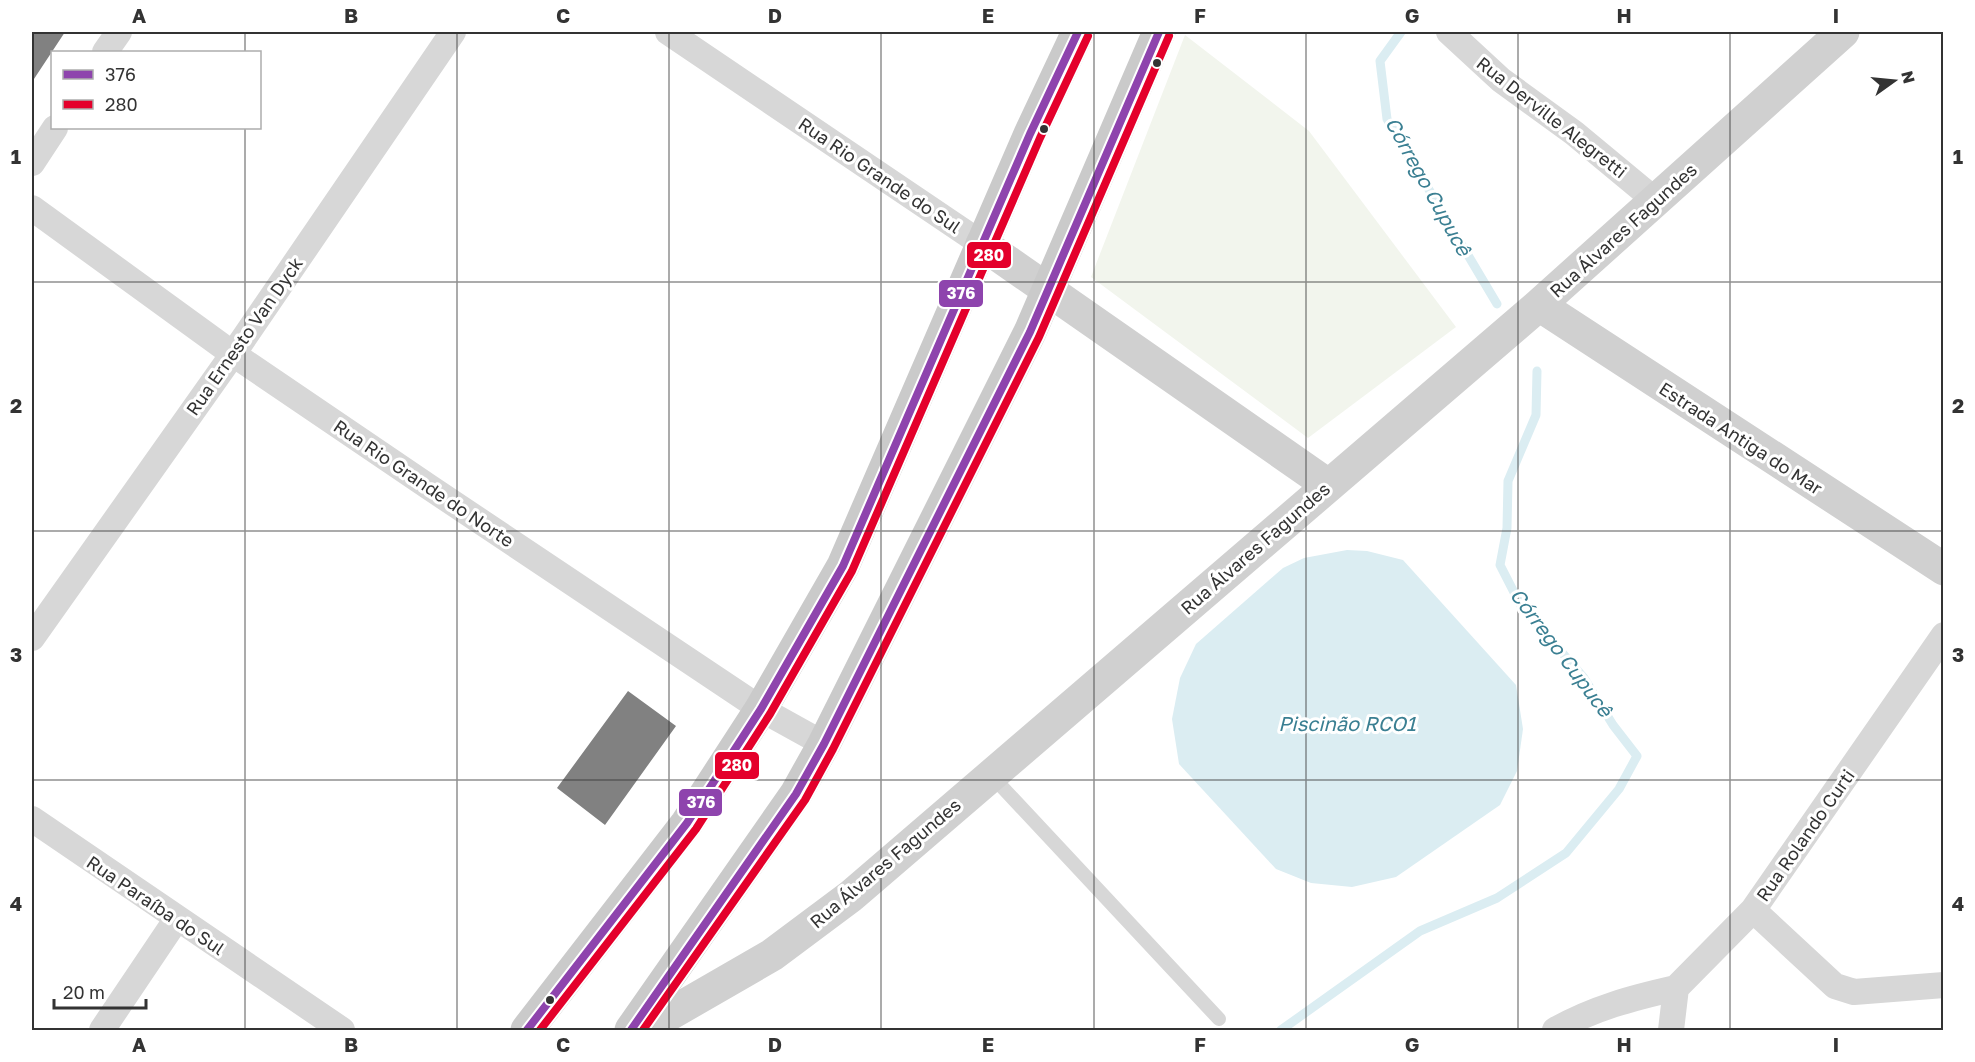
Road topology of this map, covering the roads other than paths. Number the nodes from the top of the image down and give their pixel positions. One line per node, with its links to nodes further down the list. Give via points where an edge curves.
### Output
1 (119, 32): 8 (street)
2 (453, 32): 16 (street, Rua Ernesto Van Dyck)
3 (668, 32): 13 (street, Rua Rio Grande do Sul)
4 (1078, 32): 13 (main road)
5 (1159, 32): 14 (main road)
6 (1843, 32): 11 (street, Rua Álvares Fagundes)
7 (1462, 38): 11 (street, Rua Derville Alegretti, via 1501,80 1574,133)
8 (106, 51)
9 (54, 129): 10 (street)
10 (32, 163)
11 (1656, 201): 15 (street, Rua Álvares Fagundes)
12 (32, 208): 16 (street, Rua Rio Grande do Norte)
13 (982, 244): 14 (street, Rua Rio Grande do Sul); 21 (main road, via 843,566)
14 (1050, 289): 17 (street, Rua Rio Grande do Sul); 22 (main road)
15 (1539, 305): 17 (street, Rua Álvares Fagundes); 18 (street, Estrada Antiga do Mar)
16 (233, 354): 20 (street, Rua Ernesto Van Dyck); 21 (street, Rua Rio Grande do Norte)
17 (1328, 485): 23 (street, Rua Álvares Fagundes)
18 (1944, 569)
19 (1944, 635): 25 (street, Rua Rolando Curti)
20 (32, 638)
21 (761, 709): 22 (street, Rua Rio Grande do Norte); 32 (main road, via 687,823)
22 (824, 744): 33 (main road, via 796,794)
23 (990, 774): 29 (lane); 34 (street, Rua Álvares Fagundes, via 851,896 772,955)
24 (32, 819): 26 (street, Rua Paraíba do Sul)
25 (1753, 910): 27 (street, via 1835,986 1854,992); 28 (street, Rua Rolando Curti)
26 (176, 920): 30 (street); 31 (street, Rua Paraíba do Sul)
27 (1944, 986)
28 (1676, 988): 35 (street, via 1618,1001); 36 (street)
29 (1218, 1019)
30 (102, 1030)
31 (342, 1030)
32 (527, 1030)
33 (631, 1030)
34 (642, 1030)
35 (1555, 1030)
36 (1671, 1030)

